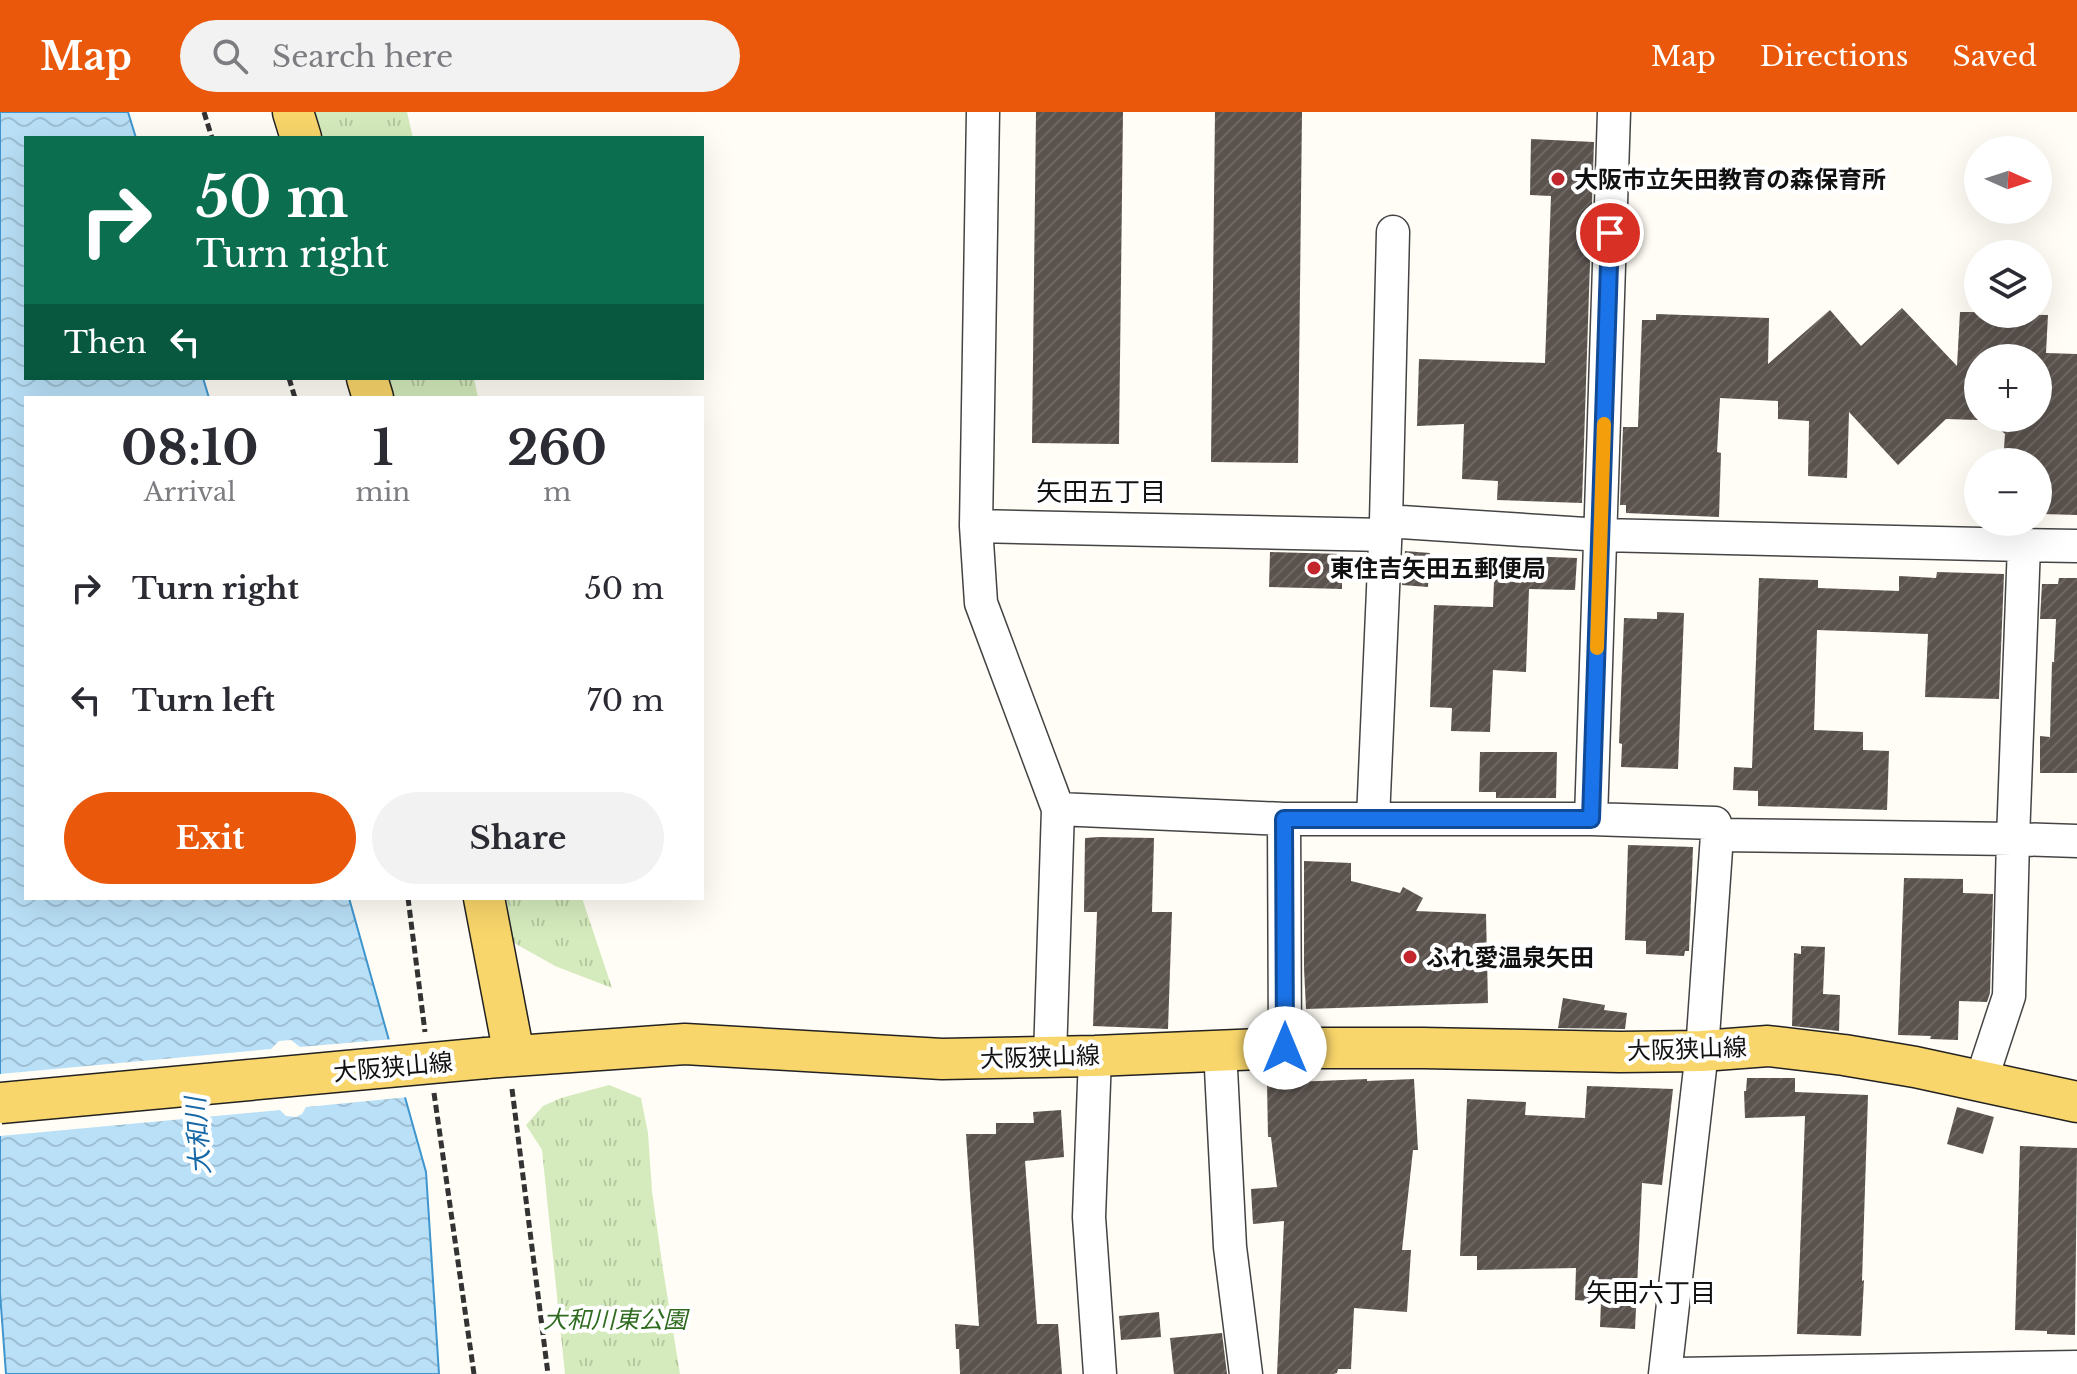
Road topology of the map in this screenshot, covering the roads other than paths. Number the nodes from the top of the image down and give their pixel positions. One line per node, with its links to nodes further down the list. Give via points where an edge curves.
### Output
1 (293, 112): 4 (main road)
2 (983, 112): 6 (street)
3 (1614, 112): 8 (street)
4 (300, 136)
5 (1393, 232): 7 (street)
6 (976, 526): 7 (street); 11 (street, via 981,603)
7 (1386, 528): 8 (street); 13 (street)
8 (1601, 535): 9 (street); 14 (street)
9 (2024, 545): 10 (street); 16 (street)
10 (2077, 546)
11 (1058, 809): 12 (street); 24 (street)
12 (1284, 819): 13 (street); 19 (street)
13 (1373, 819): 14 (street)
14 (1591, 819): 15 (street, via 1715,823)
15 (1717, 835): 16 (street); 21 (street)
16 (2013, 839): 17 (street); 25 (street, via 2009,996)
17 (2077, 841)
18 (484, 900): 23 (main road)
19 (1285, 1048): 20 (main road, 大阪狭山線); 21 (main road, 大阪狭山線)
20 (1220, 1049): 22 (main road, 大阪狭山線); 30 (street, via 1230,1247)
21 (1702, 1051): 25 (main road, 大阪狭山線, via 1768,1046 1872,1059); 31 (street)
22 (1095, 1056): 24 (main road, 大阪狭山線); 29 (street, via 1089,1217)
23 (500, 1057): 24 (main road, 大阪狭山線, via 685,1044 942,1059); 27 (main road, 大阪狭山線, bridge)
24 (1050, 1057)
25 (1981, 1081): 26 (main road, 大阪狭山線)
26 (2077, 1102)
27 (0, 1103)
28 (2077, 1367): 32 (street)
29 (1100, 1374)
30 (1246, 1374)
31 (1665, 1374)
32 (1677, 1374)

